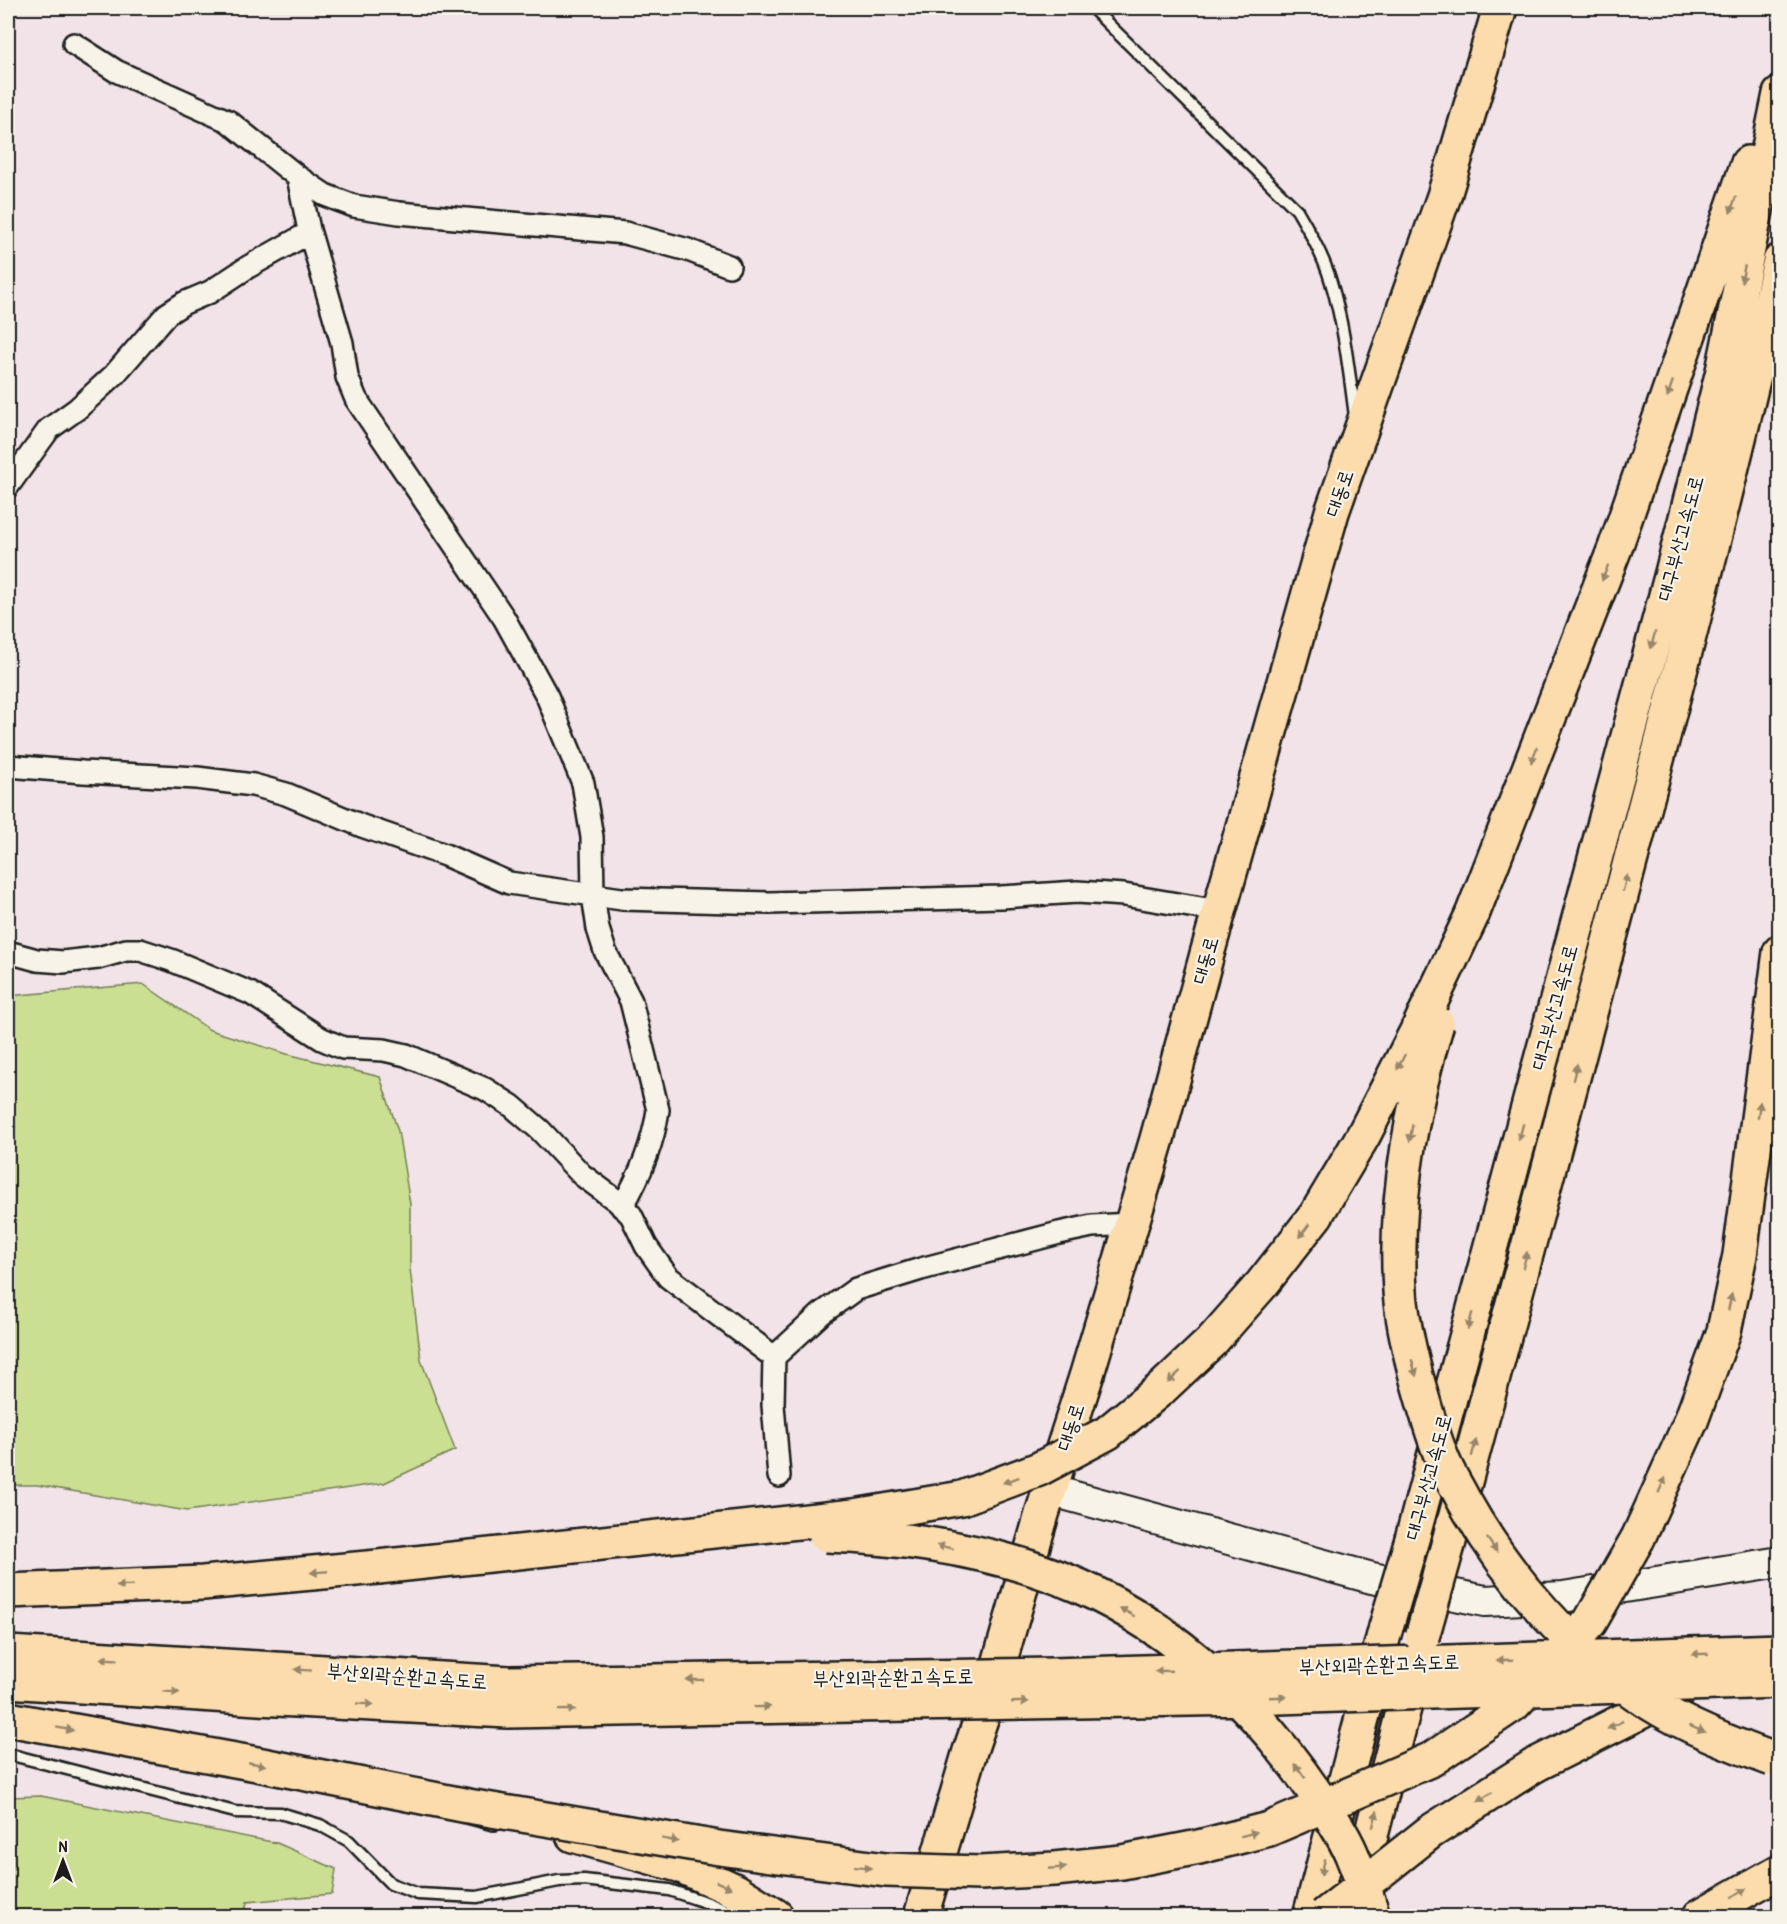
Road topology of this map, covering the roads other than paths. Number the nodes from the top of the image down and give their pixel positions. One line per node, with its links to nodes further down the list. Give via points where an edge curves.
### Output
1 (1092, 8): 10 (lane, via 1284,196 1306,225 1333,290)
2 (1500, 8): 10 (main road, 대동로, via 1444,196)
3 (74, 44): 6 (street, via 116,71 228,121)
4 (1779, 70): 15 (main road, one-way to 15, via 1616,548)
5 (1779, 94): 40 (main road, 대구부산고속도로, one-way to 40, bridge, via 1723,371 1672,573)
6 (298, 177): 7 (street); 9 (street, via 325,195 354,206 625,233)
7 (309, 230): 11 (street, via 168,314 114,375 49,429); 13 (street, via 356,399 504,618 547,696 583,783 592,837)
8 (1779, 261): 42 (main road, 대구부산고속도로, one-way to 8, bridge, via 1702,585 1755,376)
9 (729, 266)
10 (1358, 439): 14 (main road, 대동로, via 1332,512)
11 (8, 486)
12 (8, 766): 13 (street, via 253,785 286,794 509,883)
13 (593, 895): 14 (street, via 622,900 769,903 1077,892 1124,895); 18 (street, via 605,951 631,1001 658,1110 646,1161)
14 (1219, 911): 19 (main road, 대동로)
15 (1472, 915): 23 (main road, one-way to 23, bridge, via 1368,1126 1316,1215 1211,1342 1107,1433 1039,1469 962,1498 854,1516); 34 (main road, one-way to 34, bridge, via 1415,1104 1404,1173 1399,1248 1400,1293 1408,1346 1444,1464 1476,1523 1516,1579 1600,1667 1648,1702 1688,1724)
16 (8, 952): 18 (street, via 63,962 140,950 250,993 343,1048 384,1050 416,1059 485,1089 512,1106 582,1175)
17 (1779, 952): 35 (main road, one-way to 17, bridge, via 719,1848 886,1870 980,1873 1122,1862 1199,1847 1269,1828 1432,1759 1514,1704 1590,1622 1638,1538 1691,1421 1724,1331 1740,1255)
18 (622, 1207): 20 (street, via 631,1215 646,1246 668,1277)
19 (1132, 1224): 20 (street, via 1059,1233 856,1289 821,1314); 22 (main road, 대동로)
20 (774, 1357): 21 (street)
21 (779, 1476)
22 (1050, 1490): 24 (street, via 1372,1578 1485,1602 1563,1597); 39 (main road, 대동로)
23 (483, 1557): 25 (main road, one-way to 25, bridge, via 203,1583); 43 (main road, one-way to 23, bridge, via 1354,1859 1328,1814 1299,1769 1250,1710 1183,1648 1128,1611 1078,1586 1006,1560 920,1541 858,1536 784,1533)
24 (1779, 1562)
25 (8, 1591)
26 (1779, 1642): 41 (main road, one-way to 41, bridge, via 1534,1765 1430,1832)
27 (1779, 1651): 31 (main road, 부산외곽순환고속도로, one-way to 31, bridge)
28 (8, 1653): 31 (main road, 부산외곽순환고속도로, one-way to 28)
29 (8, 1681): 31 (main road, 부산외곽순환고속도로, one-way to 31, via 258,1698)
30 (1779, 1681): 31 (main road, 부산외곽순환고속도로, one-way to 30, bridge, via 1246,1698)
31 (508, 1697)
32 (8, 1719): 35 (main road, one-way to 35)
33 (8, 1754): 37 (lane, via 235,1812 280,1813 320,1825 349,1841 391,1884 418,1894 477,1897 584,1880 669,1890)
34 (1776, 1760)
35 (468, 1806): 38 (main road, one-way to 38, bridge, via 679,1865 736,1891)
36 (1779, 1871): 44 (main road, one-way to 36)
37 (738, 1917)
38 (776, 1917)
39 (921, 1917)
40 (1310, 1917)
41 (1324, 1917)
42 (1350, 1917)
43 (1373, 1917)
44 (1700, 1917)

